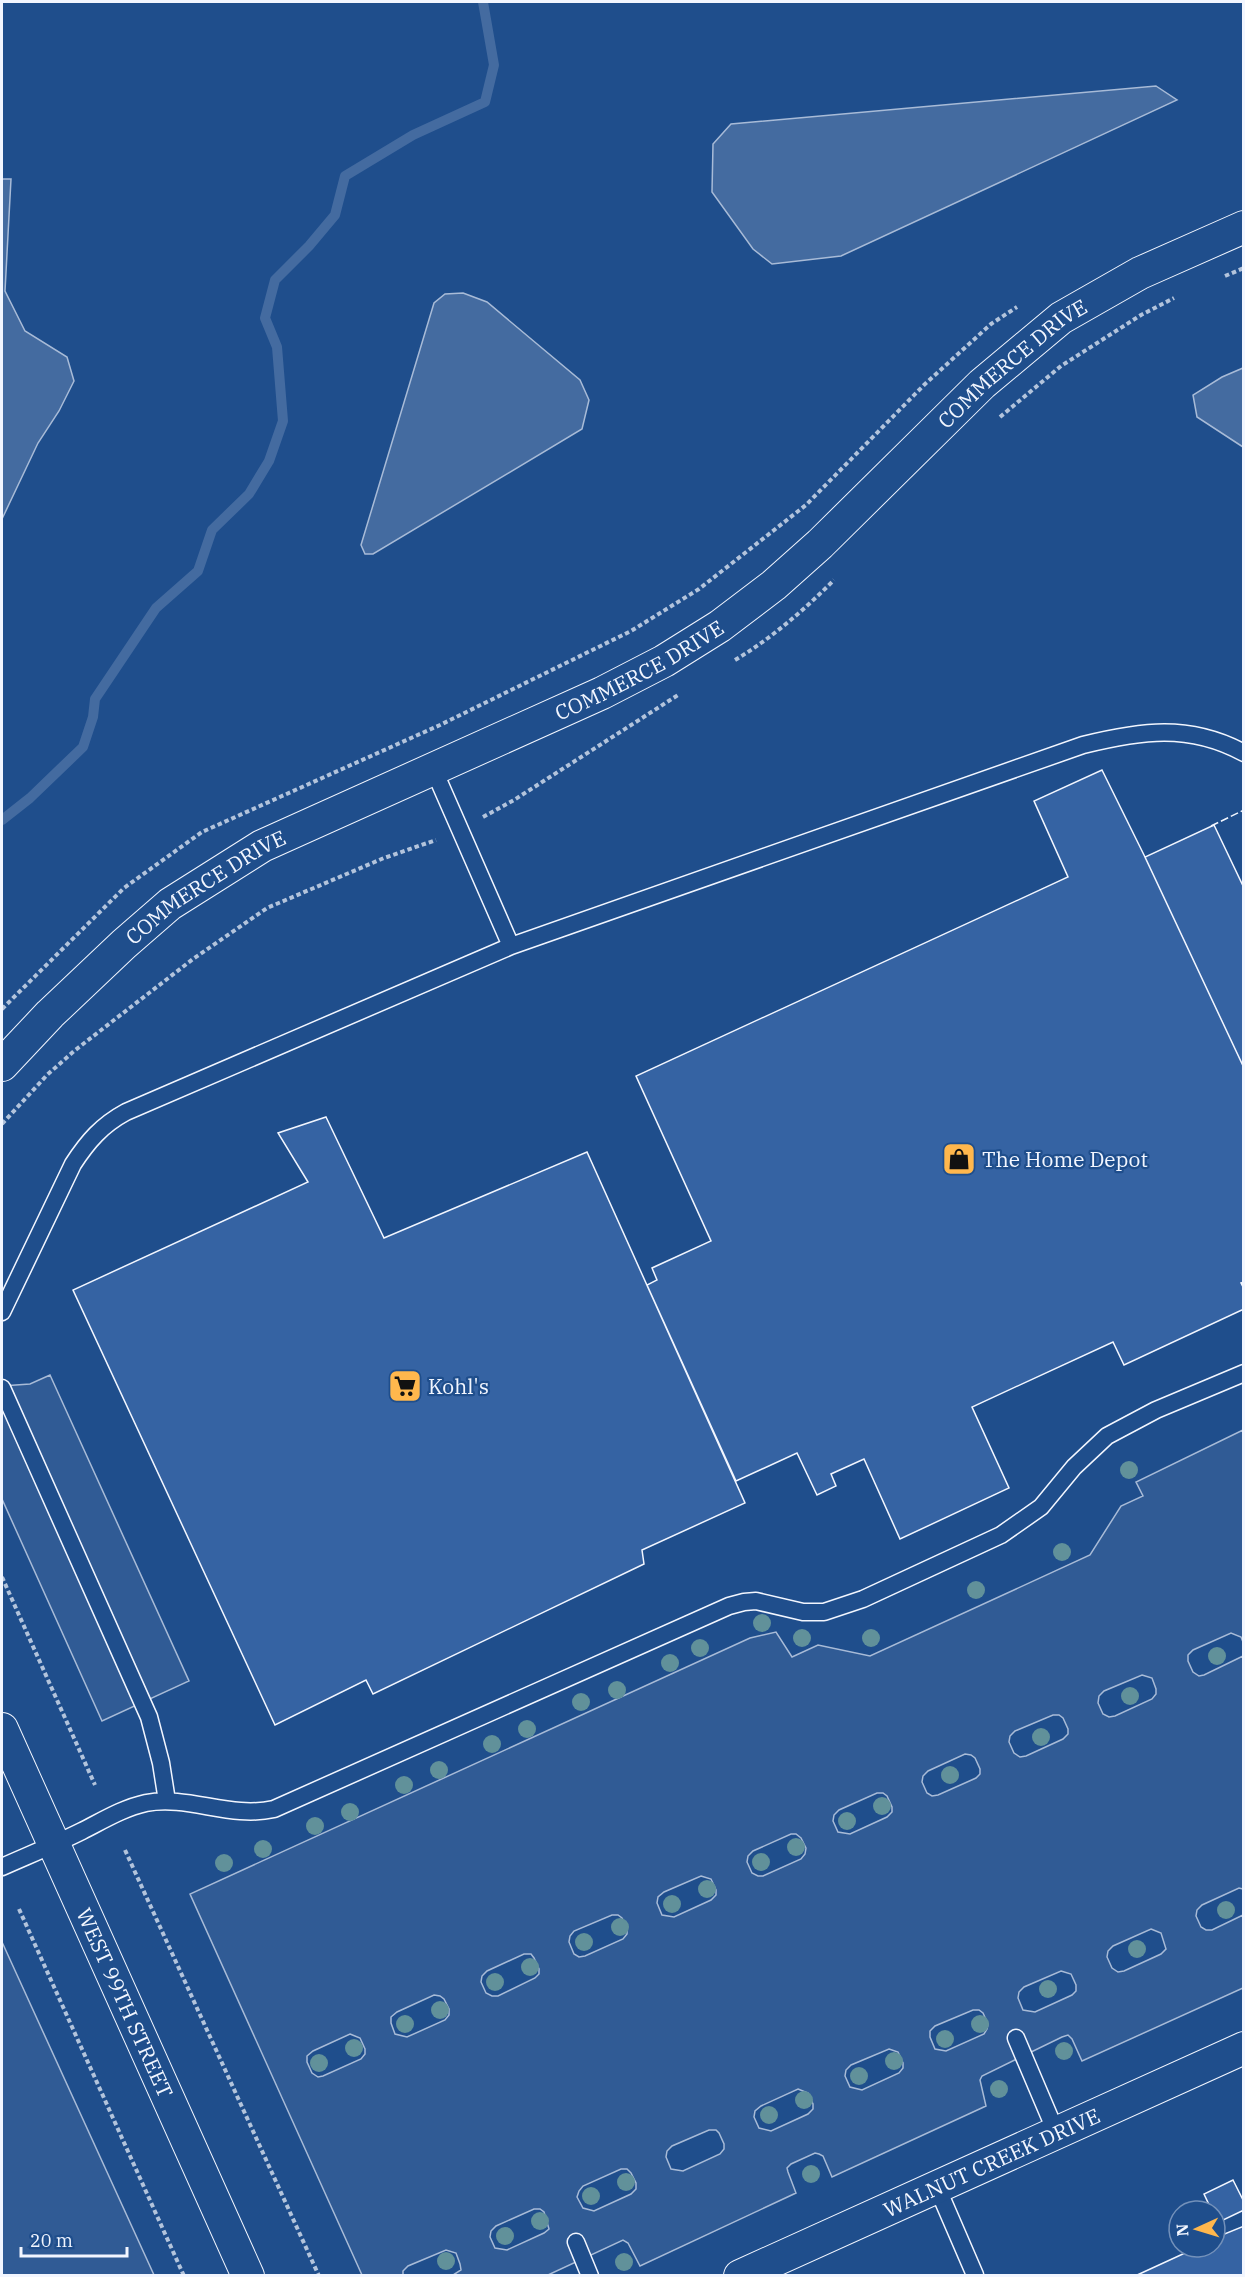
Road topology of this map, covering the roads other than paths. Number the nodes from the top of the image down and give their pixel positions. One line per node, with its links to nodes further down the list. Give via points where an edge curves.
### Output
1 (1244, 226): 3 (street, COMMERCE DRIVE, via 1140,273 1061,318 981,384 820,544 720,626 664,662 602,693)
2 (1244, 753): 4 (lane, via 1225,742 1167,731 1127,734 1083,745)
3 (433, 768): 4 (lane); 5 (street, COMMERCE DRIVE, via 262,846 170,904 91,975)
4 (511, 946): 6 (lane, via 108,1122 88,1141 73,1164)
5 (2, 1065)
6 (2, 1312)
7 (1244, 1373): 10 (lane, via 1156,1410 1107,1436 1074,1467 1041,1507 1019,1524 863,1599 824,1612 803,1612 756,1601 729,1606 274,1809 240,1812)
8 (2, 1388): 10 (lane, via 149,1717)
9 (2, 1730): 11 (street, WEST 99TH STREET)
10 (167, 1801): 11 (lane, via 130,1808)
11 (55, 1845): 12 (lane); 19 (street, WEST 99TH STREET)
12 (2, 1867)
13 (1016, 2038): 15 (lane)
14 (1244, 2048): 15 (street, WALNUT CREEK DRIVE)
15 (1056, 2132): 16 (street, WALNUT CREEK DRIVE)
16 (937, 2187): 18 (lane); 21 (street, WALNUT CREEK DRIVE)
17 (576, 2242): 20 (lane)
18 (975, 2275)
19 (248, 2276)
20 (590, 2276)
21 (740, 2276)

